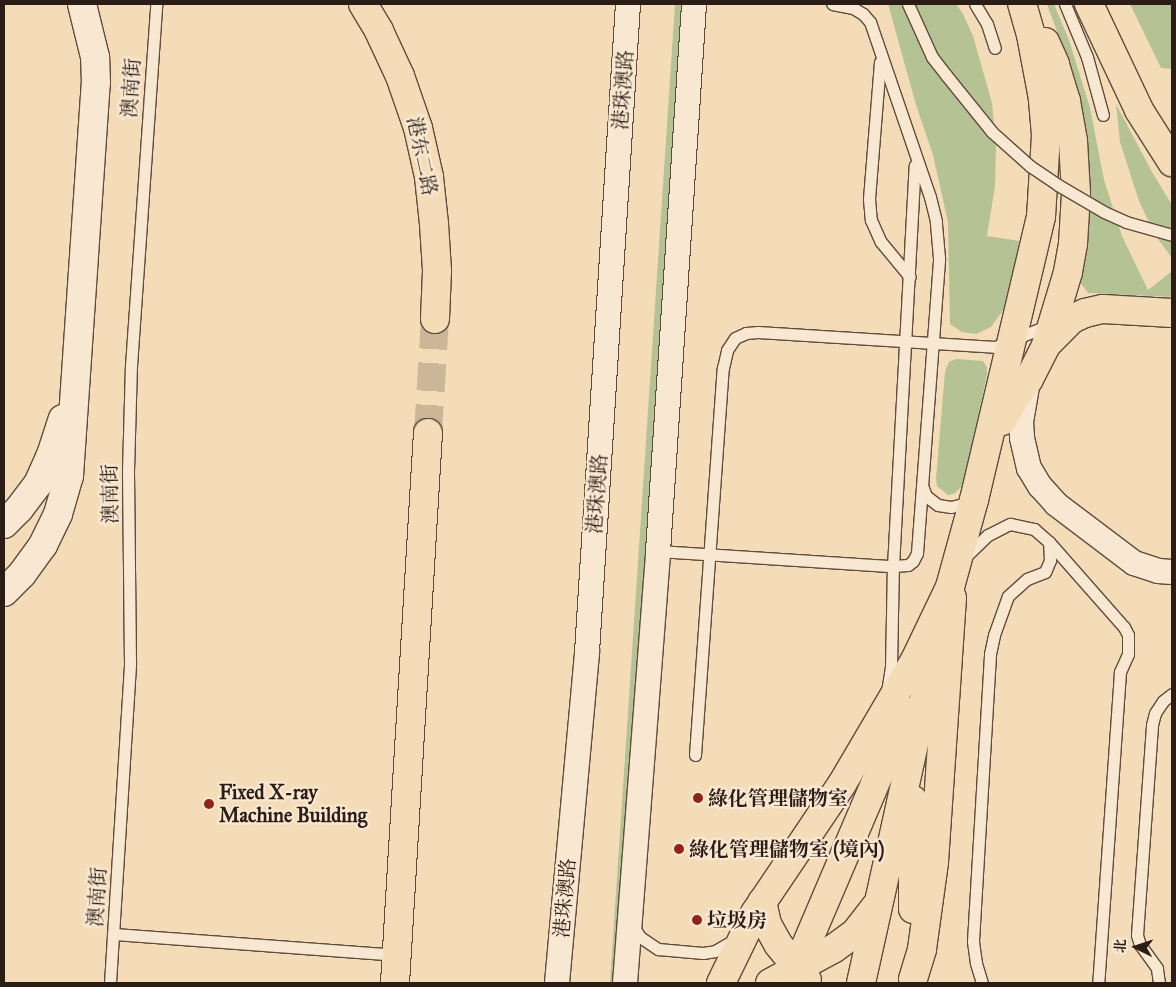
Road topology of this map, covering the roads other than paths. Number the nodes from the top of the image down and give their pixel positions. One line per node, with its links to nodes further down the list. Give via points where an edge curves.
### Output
1 (82, 4): 25 (main road, via 95,57 96,83)
2 (156, 4): 47 (lane, 澳南街, via 130,366 130,663)
3 (363, 4): 20 (main road, 港东二路, via 380,31 400,76 418,128 429,177 434,224 437,271)
4 (628, 4): 53 (street, 港珠澳路, via 587,652)
5 (694, 4): 32 (street)
6 (832, 4): 13 (lane, via 853,8 863,14 870,22)
7 (908, 4): 17 (lane, bridge, via 932,57 992,132 1030,166 1104,212)
8 (975, 4): 12 (lane)
9 (1023, 4): 21 (main road, via 1055,64 1073,141 1076,193 1072,244 1068,272); 22 (main road, via 1043,99 1046,168 1041,218)
10 (1065, 4): 14 (lane, via 1087,57)
11 (1089, 4): 16 (main road, via 1139,110)
12 (996, 48)
13 (881, 56): 15 (lane); 18 (lane, via 869,199 871,220 881,242)
14 (1103, 115)
15 (916, 160): 18 (lane); 24 (lane, via 930,197 939,258)
16 (1172, 162)
17 (1172, 235)
18 (910, 277): 23 (lane)
19 (1172, 313): 21 (main road, via 1103,309 1072,319)
20 (435, 319)
21 (1050, 334): 22 (lane); 26 (main road)
22 (1013, 340): 24 (lane, via 995,347); 29 (main road)
23 (906, 342): 24 (lane); 33 (lane, via 758,332 735,338 727,350 723,368); 34 (lane)
24 (934, 345): 28 (lane)
25 (75, 367): 30 (main road, via 63,420 38,484); 37 (main road, via 69,476 58,514 43,545)
26 (1029, 379): 29 (main road, via 1006,412); 35 (street, via 1021,422 1022,438 1029,468 1040,486 1056,504 1134,563)
27 (428, 433): 48 (main road)
28 (922, 488): 29 (lane, via 931,502 944,507 960,506); 34 (lane, via 917,553 908,565)
29 (977, 489): 36 (main road)
30 (4, 524)
31 (1049, 542): 36 (lane, via 1034,529 1010,524 988,535); 58 (lane, via 1050,560 1045,572 1027,579 1008,596 990,654 973,941); 59 (lane, via 1124,626 1130,645 1120,672)
32 (658, 552): 33 (lane); 45 (street)
33 (709, 554): 34 (lane); 42 (lane)
34 (893, 566): 41 (lane, via 891,667 887,693)
35 (1172, 572)
36 (952, 578): 38 (main road); 41 (main road, via 915,660); 50 (main road, via 934,862 922,949)
37 (4, 592)
38 (934, 655): 40 (main road); 49 (main road, via 879,774)
39 (1172, 694): 60 (lane, via 1159,707 1152,725 1137,935 1140,945 1157,968)
40 (913, 748): 43 (main road); 50 (main road)
41 (864, 749): 44 (main road)
42 (694, 755)
43 (879, 900): 49 (main road, via 855,933); 57 (main road)
44 (762, 902): 46 (main road); 49 (main road, via 767,924)
45 (630, 917): 46 (lane, via 648,945 702,953 716,951 735,940); 54 (street)
46 (748, 927): 55 (main road)
47 (113, 934): 48 (lane); 51 (lane, 澳南街)
48 (396, 955): 52 (main road)
49 (799, 979): 56 (main road)
50 (913, 981)
51 (110, 983)
52 (395, 983)
53 (557, 983)
54 (625, 983)
55 (721, 983)
56 (770, 983)
57 (861, 983)
58 (982, 983)
59 (1098, 983)
60 (1159, 983)

